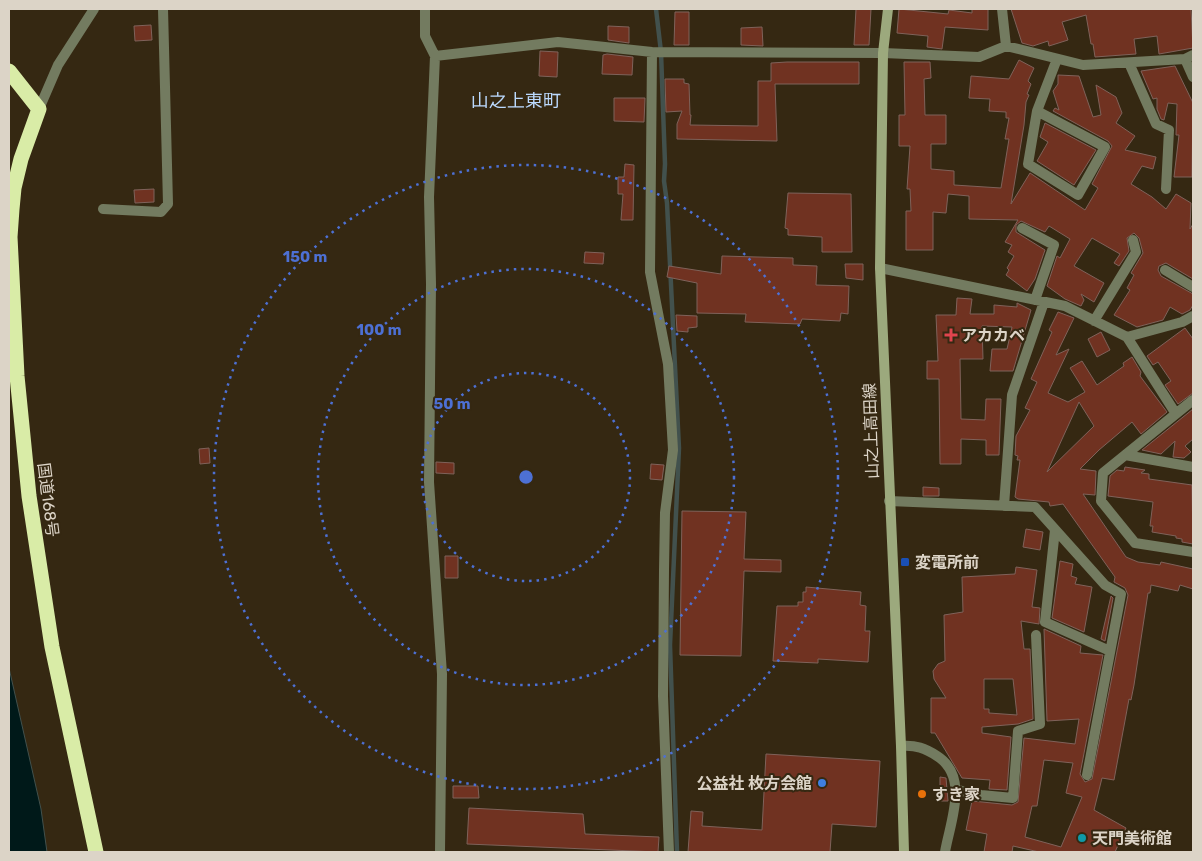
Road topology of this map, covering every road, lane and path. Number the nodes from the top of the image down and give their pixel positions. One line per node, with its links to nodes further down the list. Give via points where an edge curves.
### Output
1 (94, 9): 15 (street, via 58,66)
2 (164, 9): 18 (street, via 168,204 160,212)
3 (425, 9): 9 (street, via 426,36)
4 (888, 9): 8 (street, 山之上高田線)
5 (1002, 9): 6 (street)
6 (1006, 46): 8 (street, via 979,56); 11 (street)
7 (652, 52): 8 (street); 9 (street, via 558,42); 43 (street, via 650,272 668,364 673,450 665,513 664,580)
8 (882, 53): 21 (street, 山之上高田線)
9 (435, 56): 42 (street, via 429,205 429,482 442,674)
10 (1189, 57): 12 (street); 14 (street)
11 (1057, 59): 12 (street, via 1083,65); 16 (street)
12 (1129, 62): 17 (street, via 1156,124 1169,130)
13 (13, 77): 15 (highway)
14 (1193, 77)
15 (39, 109): 41 (highway, 国道168号, via 20,159 12,210 10,237 18,376 29,496 52,647)
16 (1038, 111): 16 (street, via 1028,164 1078,195 1105,147)
17 (1166, 189)
18 (103, 209)
19 (1022, 228): 24 (street, via 1054,245)
20 (1133, 240): 26 (street, via 1136,252)
21 (880, 268): 24 (street); 32 (street, 山之上高田線)
22 (1165, 270): 23 (street)
23 (1193, 287)
24 (1039, 301): 26 (street, via 1065,306); 33 (street, via 1012,395)
25 (1193, 316): 27 (street)
26 (1094, 321): 27 (street)
27 (1127, 337): 29 (street)
28 (1193, 400): 29 (street)
29 (1176, 414): 30 (street)
30 (1125, 455): 31 (street); 35 (street, via 1103,473 1101,501 1135,543)
31 (1193, 468)
32 (889, 501): 33 (street); 38 (street, 山之上高田線)
33 (1004, 506): 34 (street, via 1035,507)
34 (1055, 530): 37 (street, via 1105,585 1120,594); 37 (street, via 1045,622)
35 (1193, 552)
36 (1036, 635): 40 (street, via 1040,724 1018,731 1013,798)
37 (1110, 652): 39 (street)
38 (901, 746): 40 (street, via 926,748 941,758 953,774); 44 (street, 山之上高田線)
39 (1087, 775)
40 (957, 790): 45 (street)
41 (96, 852)
42 (440, 852)
43 (669, 852)
44 (904, 852)
45 (945, 852)

